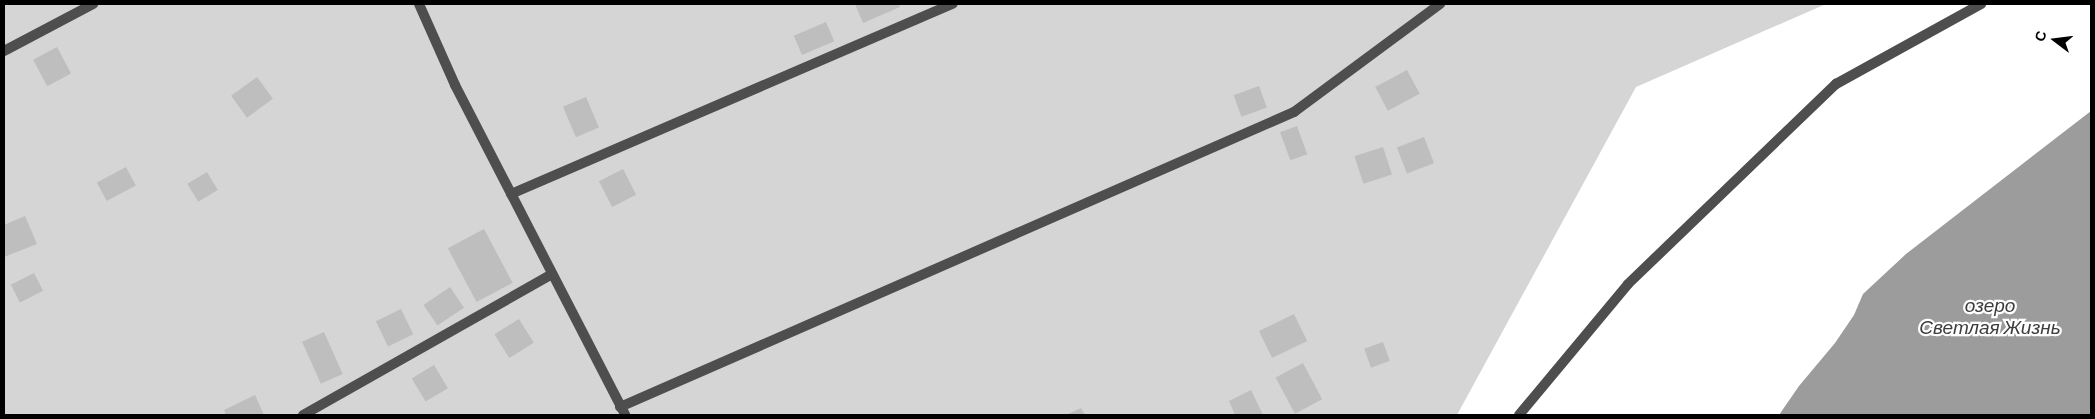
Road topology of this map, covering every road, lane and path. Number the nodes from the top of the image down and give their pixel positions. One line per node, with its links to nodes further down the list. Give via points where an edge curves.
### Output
1 (93, 4): 6 (street)
2 (418, 4): 7 (street)
3 (953, 4): 7 (street)
4 (1440, 4): 9 (street, via 1294,112)
5 (1982, 4): 11 (street, via 1836,84 1628,284)
6 (4, 50)
7 (511, 194): 8 (street)
8 (552, 274): 9 (street); 10 (street)
9 (623, 411)
10 (303, 415)
11 (1519, 415)

